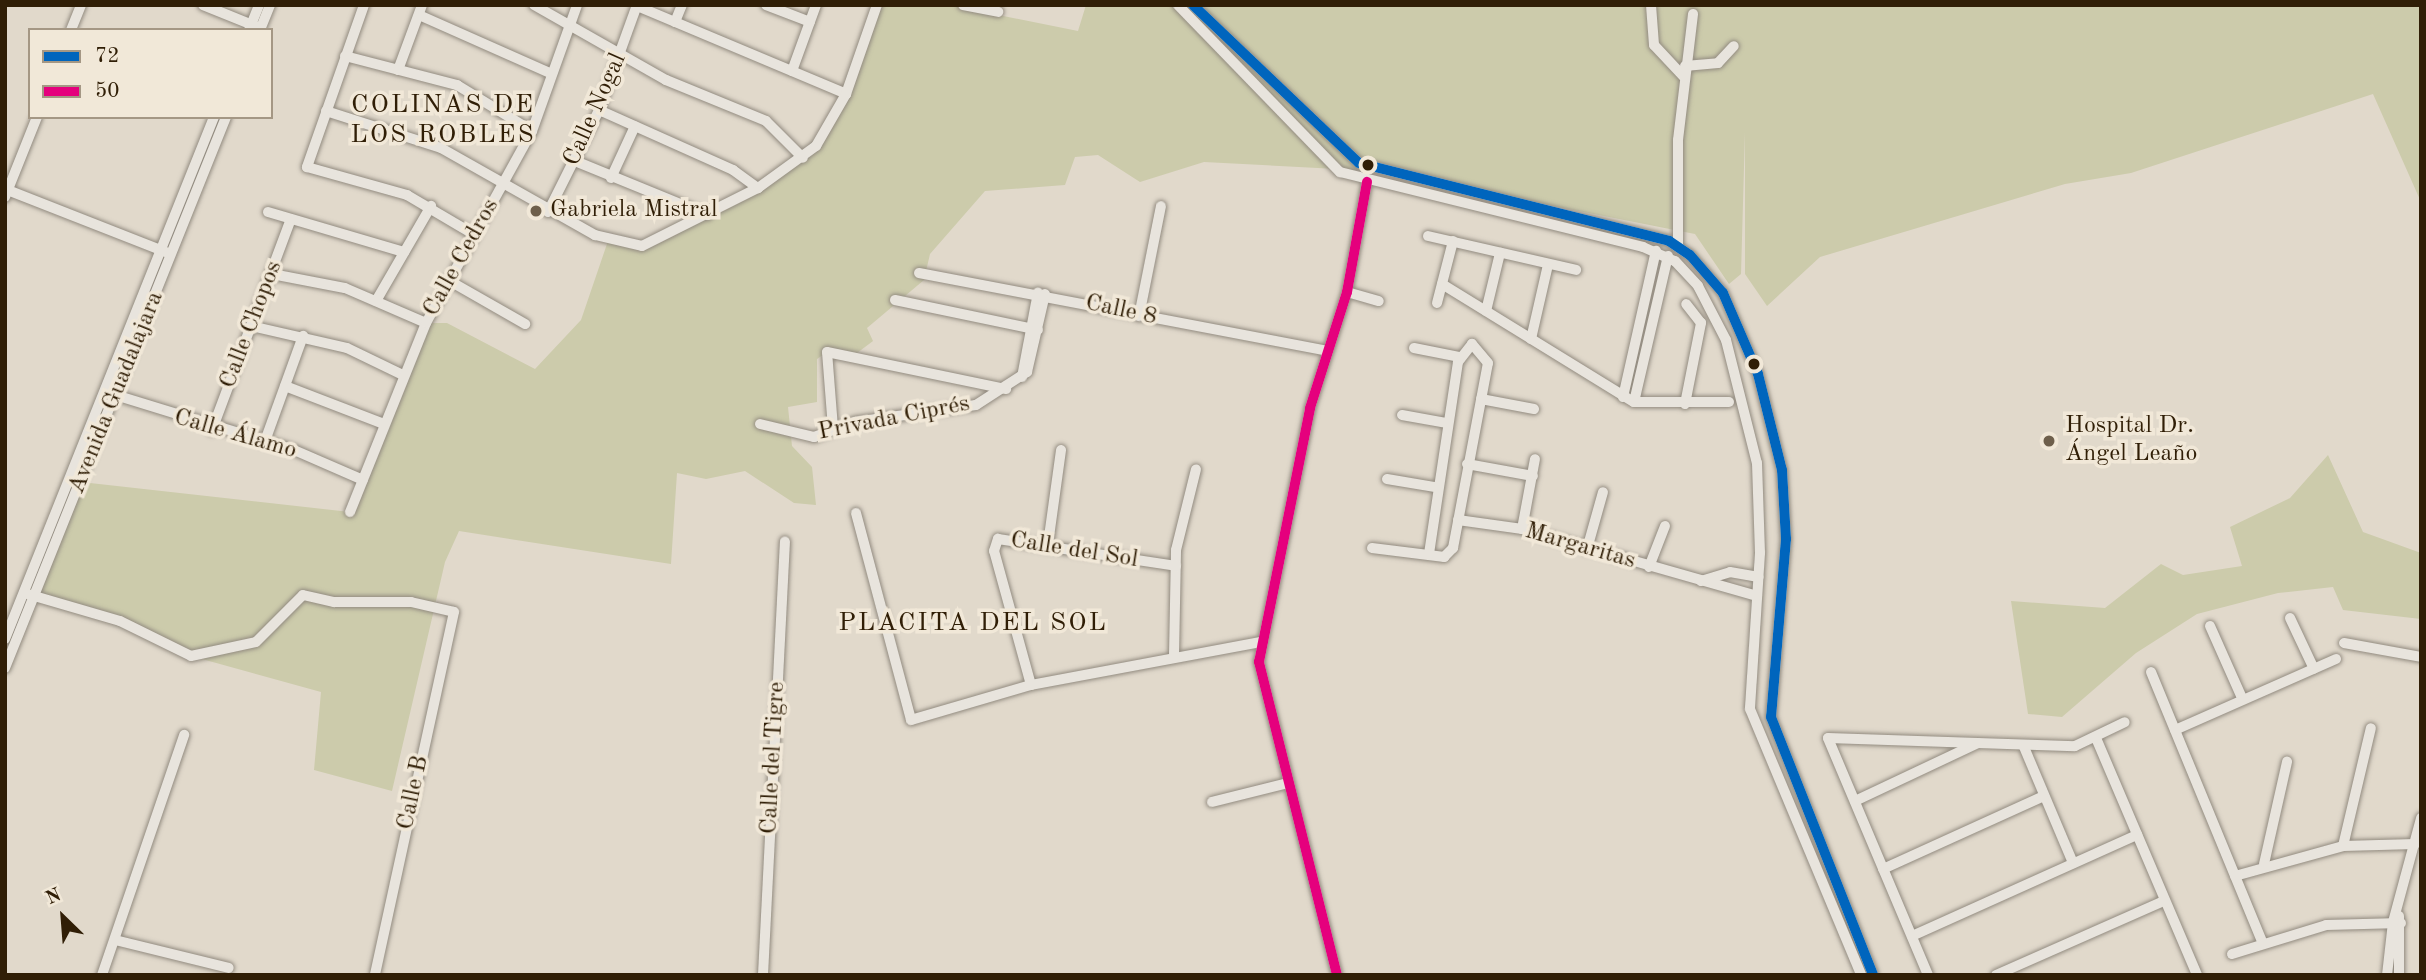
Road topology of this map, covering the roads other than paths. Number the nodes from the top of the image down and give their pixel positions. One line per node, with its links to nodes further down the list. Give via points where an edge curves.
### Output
1 (81, 5): 23 (street)
2 (203, 5): 24 (street)
3 (259, 5): 24 (street)
4 (270, 5): 24 (street)
5 (364, 5): 27 (street)
6 (534, 5): 22 (street)
7 (578, 5): 22 (street, Calle Cedros)
8 (682, 5): 20 (street)
9 (765, 5): 21 (street)
10 (816, 5): 21 (street)
11 (877, 5): 32 (street)
12 (963, 5): 18 (street)
13 (1178, 5): 46 (street, via 1336,169)
14 (1193, 5): 58 (street, via 1359,163)
15 (1651, 5): 30 (street, via 1654,45)
16 (637, 6): 20 (street); 26 (street, Calle Nogal)
17 (421, 10): 28 (street); 31 (street)
18 (998, 12)
19 (1693, 14): 30 (street)
20 (675, 22): 29 (street)
21 (810, 22): 29 (street)
22 (571, 23): 26 (street); 31 (street, Calle Cedros)
23 (72, 28)
24 (255, 28)
25 (1734, 46): 30 (street, via 1718,63)
26 (621, 55): 33 (street, Calle Nogal); 40 (street, via 766,121)
27 (345, 56): 28 (street); 34 (street)
28 (398, 70): 39 (street, via 457,85)
29 (792, 71): 32 (street)
30 (1685, 71): 58 (street)
31 (552, 74): 39 (street, Calle Cedros)
32 (846, 94): 40 (street)
33 (599, 110): 38 (street); 41 (street, Calle Nogal)
34 (326, 111): 45 (street, via 441,148); 49 (street, via 307,167)
35 (36, 119): 48 (street)
36 (213, 119): 42 (street, Avenida Guadalajara)
37 (225, 119): 44 (street, Avenida Guadalajara)
38 (635, 126): 43 (street, Calle Nogal); 47 (street)
39 (532, 131): 45 (street, Calle Cedros)
40 (803, 158): 47 (street)
41 (575, 161): 43 (street); 52 (street, Calle Nogal)
42 (190, 178): 44 (street); 59 (street, Avenida Guadalajara)
43 (611, 178): 53 (street)
44 (201, 182): 63 (street, Avenida Guadalajara)
45 (502, 182): 52 (street); 55 (street, Calle Cedros)
46 (1367, 182): 60 (street); 72 (street)
47 (758, 188): 53 (street)
48 (6, 192): 59 (street)
49 (431, 206): 55 (street); 61 (street)
50 (1161, 206): 81 (street)
51 (268, 212): 54 (street)
52 (548, 212): 53 (street, via 608,241 638,246)
53 (707, 215)
54 (291, 219): 61 (street); 68 (street, Calle Chopos)
55 (475, 235): 69 (street, Calle Cedros)
56 (1428, 236): 57 (street)
57 (1453, 241): 62 (street); 70 (street)
58 (1678, 245): 182 (street, via 1731,308 1771,416 1786,539 1771,717)
59 (162, 250): 63 (street); 82 (street, Avenida Guadalajara)
60 (1656, 251): 64 (street); 71 (street)
61 (404, 253): 76 (street)
62 (1500, 253): 65 (street); 80 (street)
63 (173, 255): 86 (street, Avenida Guadalajara)
64 (1668, 256): 73 (street); 132 (street, via 1708,302 1739,383 1757,463)
65 (1548, 265): 66 (street); 89 (street)
66 (1576, 270)
67 (919, 273): 74 (street, Calle 8)
68 (272, 274): 76 (street, via 345,288); 85 (street, Calle Chopos)
69 (448, 280): 83 (street, Calle Cedros); 84 (street)
70 (1442, 284): 78 (street); 80 (street)
71 (1648, 288): 73 (street); 98 (street)
72 (1347, 292): 77 (street); 91 (street)
73 (1659, 292): 100 (street)
74 (1042, 293): 81 (street, Calle 8); 87 (street, Privada Ciprés)
75 (895, 300): 87 (street)
76 (376, 301): 83 (street)
77 (1379, 301)
78 (1437, 303)
79 (1686, 304): 102 (street, via 1701,323)
80 (1486, 311): 89 (street)
81 (1139, 316): 91 (street, Calle 8)
82 (133, 323): 86 (street); 96 (street, Avenida Guadalajara)
83 (426, 323): 93 (street, Calle Cedros)
84 (525, 324)
85 (251, 326): 88 (street); 109 (street, Calle Chopos)
86 (144, 328): 97 (street, Avenida Guadalajara)
87 (1034, 330): 95 (street, Privada Ciprés, via 1022,377)
88 (303, 336): 93 (street); 94 (street)
89 (1531, 339): 98 (street)
90 (1414, 348): 92 (street)
91 (1324, 350): 139 (street)
92 (1460, 357): 99 (street, via 1472,344 1487,356); 105 (street)
93 (403, 375): 106 (street, Calle Cedros)
94 (285, 386): 106 (street); 110 (street)
95 (1006, 389): 108 (street, Privada Ciprés, via 976,405); 108 (street, via 827,352)
96 (105, 391): 97 (street, Calle Álamo); 134 (street, Avenida Guadalajara)
97 (117, 396): 109 (street, Calle Álamo); 134 (street, Avenida Guadalajara)
98 (1623, 397): 100 (street)
99 (1481, 399): 103 (street); 113 (street)
100 (1634, 402): 102 (street)
101 (1728, 402): 102 (street)
102 (1685, 404)
103 (1534, 409)
104 (1402, 415): 105 (street)
105 (1447, 423): 118 (street)
106 (384, 424): 117 (street, Calle Cedros)
107 (760, 424): 108 (street, Privada Ciprés, via 814,437)
108 (833, 428)
109 (212, 430): 110 (street, Calle Álamo)
110 (265, 441): 117 (street, Calle Álamo)
111 (1061, 450): 126 (street)
112 (1535, 459): 115 (street)
113 (1467, 464): 115 (street); 122 (street)
114 (1196, 469): 130 (street, Calle del Sol)
115 (1533, 476): 124 (street)
116 (1387, 479): 118 (street)
117 (363, 480): 120 (street, Calle Cedros)
118 (1435, 487): 129 (street)
119 (1603, 492): 128 (street)
120 (350, 513)
121 (856, 513): 147 (street, via 911,720)
122 (1458, 520): 124 (street, Margaritas); 129 (street, via 1453,548 1444,557)
123 (1665, 526): 131 (street)
124 (1522, 530): 128 (street, Margaritas)
125 (785, 542): 179 (street, Calle del Tigre)
126 (1048, 544): 130 (street, Calle del Sol); 147 (street, Calle del Sol, via 998,540 994,551)
127 (1372, 548): 129 (street)
128 (1587, 548): 131 (street, Margaritas)
129 (1429, 554)
130 (1176, 566): 141 (street, Calle del Sol)
131 (1649, 567): 133 (street, Margaritas)
132 (1759, 577): 133 (street, Margaritas, via 1730,572); 135 (street)
133 (1700, 581): 135 (street, Margaritas)
134 (29, 595): 138 (street, Avenida Guadalajara); 144 (street, Avenida Guadalajara); 178 (street, Calle B, via 120,621 191,656 256,642 303,595 334,602 411,602 454,612)
135 (1757, 596): 181 (street, via 1750,709)
136 (2290, 618): 145 (street)
137 (2210, 626): 148 (street)
138 (5, 639)
139 (1261, 642): 141 (street); 157 (street, via 1263,687)
140 (2344, 643): 142 (street)
141 (1174, 656): 147 (street)
142 (2421, 657)
143 (2336, 659): 145 (street)
144 (6, 662)
145 (2314, 668): 148 (street)
146 (2151, 672): 151 (street)
147 (1031, 685)
148 (2242, 698): 151 (street)
149 (2125, 722): 153 (street)
150 (2371, 729): 164 (street)
151 (2175, 730): 168 (street)
152 (184, 735): 172 (street)
153 (2096, 738): 155 (street, via 2075,746); 162 (street)
154 (1978, 743): 155 (street); 159 (street); 159 (street, via 1828,738)
155 (2024, 747): 158 (street)
156 (2287, 762): 166 (street)
157 (1288, 783): 160 (street); 180 (street)
158 (2044, 796): 165 (street); 167 (street)
159 (1855, 801): 167 (street)
160 (1212, 802)
161 (2421, 818): 163 (street)
162 (2137, 835): 165 (street); 169 (street)
163 (2415, 844): 164 (street); 170 (street)
164 (2343, 846): 166 (street)
165 (2073, 863): 171 (street)
166 (2264, 864): 168 (street)
167 (1883, 869): 171 (street)
168 (2235, 876): 173 (street)
169 (2164, 901): 176 (street); 184 (street)
170 (2397, 919): 173 (street, via 2326,925); 185 (street); 186 (street)
171 (1912, 936): 183 (street)
172 (115, 940): 175 (street); 177 (street)
173 (2262, 941): 174 (street)
174 (2232, 954)
175 (229, 968)
176 (2190, 971)
177 (102, 975)
178 (375, 975)
179 (763, 975)
180 (1337, 975)
181 (1861, 975)
182 (1874, 975)
183 (1928, 975)
184 (1996, 975)
185 (2387, 975)
186 (2399, 975)

